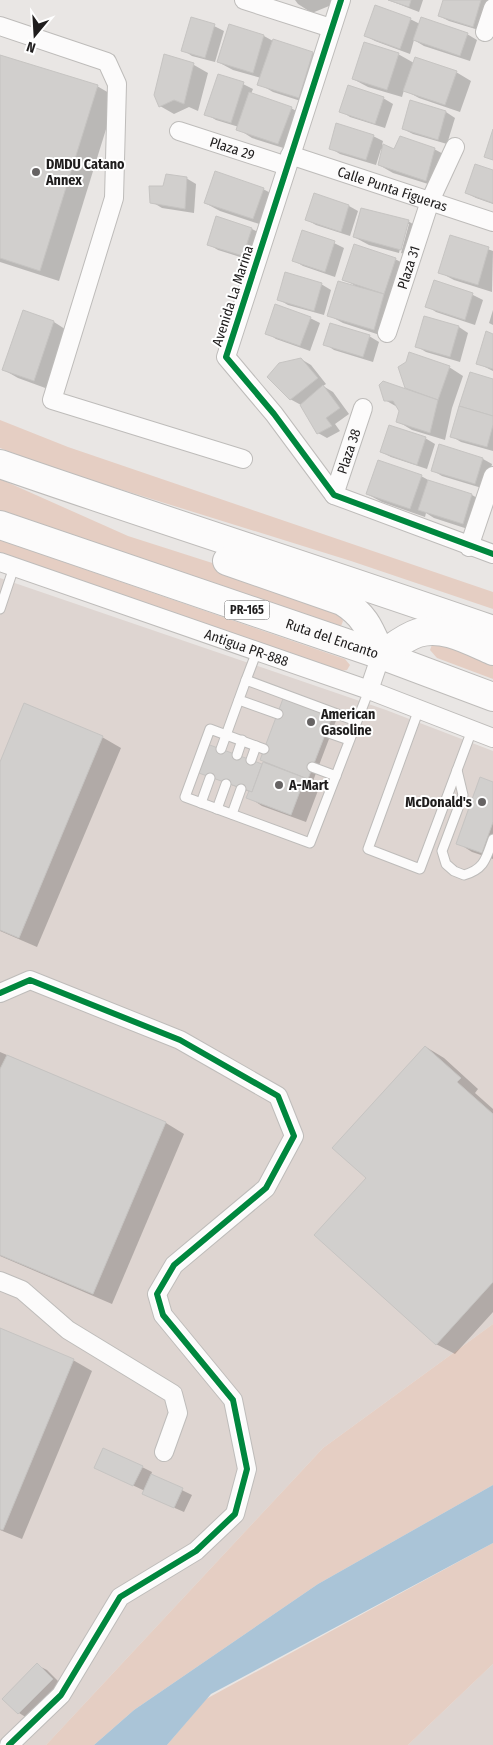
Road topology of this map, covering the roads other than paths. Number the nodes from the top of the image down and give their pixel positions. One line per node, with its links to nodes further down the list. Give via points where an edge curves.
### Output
1 (244, 0): 5 (street)
2 (341, 0): 5 (street, Avenida La Marina)
3 (493, 8): 6 (street)
4 (0, 26): 14 (street, via 107,62 117,84 114,198 52,400)
5 (332, 28): 9 (street, Avenida La Marina)
6 (485, 32)
7 (179, 131): 9 (street, Plaza 29)
8 (454, 147): 10 (street, Plaza 31)
9 (288, 161): 10 (street, Calle Punta Figueras); 18 (street, Avenida La Marina, via 226,357 274,414)
10 (430, 201): 11 (street, Calle Punta Figueras); 12 (street, Plaza 31)
11 (493, 222)
12 (387, 333)
13 (363, 408): 18 (street, Plaza 38)
14 (243, 459)
15 (0, 464): 17 (main road)
16 (493, 476): 20 (street)
17 (64, 487): 24 (main road); 27 (main road, via 117,524 342,601 355,609 369,627)
18 (334, 495): 20 (street)
19 (0, 525): 27 (main road, Ruta del Encanto / PR-165)
20 (469, 546): 21 (street)
21 (493, 554)
22 (7, 565): 23 (lane); 25 (street, Antigua PR-888)
23 (0, 609)
24 (493, 630)
25 (257, 651): 28 (lane); 29 (street, Antigua PR-888)
26 (493, 651): 27 (main road, via 445,631 431,630 416,633)
27 (381, 655): 29 (street); 30 (main road, Ruta del Encanto / PR-165)
28 (246, 680): 31 (lane); 34 (lane)
29 (369, 690): 32 (street, Antigua PR-888); 34 (lane)
30 (493, 696)
31 (239, 700): 33 (lane); 37 (lane)
32 (419, 709): 35 (street, Antigua PR-888); 45 (lane, via 368,849 420,868)
33 (278, 714)
34 (356, 722): 40 (lane)
35 (472, 730): 38 (street, Antigua PR-888); 45 (lane)
36 (326, 732): 40 (lane)
37 (226, 735): 39 (lane); 41 (lane); 50 (lane, via 210,729 185,796)
38 (493, 738)
39 (242, 740): 42 (lane); 43 (lane, via 260,747)
40 (349, 740): 46 (lane)
41 (221, 749)
42 (237, 755)
43 (251, 760)
44 (312, 767): 46 (lane)
45 (457, 770): 53 (lane, via 463,795 442,851 446,864 464,875 473,872 485,861)
46 (336, 776): 52 (lane, via 310,843)
47 (210, 778): 50 (lane)
48 (226, 784): 51 (lane)
49 (241, 789): 52 (lane)
50 (201, 803): 51 (lane)
51 (217, 809): 52 (lane)
52 (232, 814)
53 (493, 839)
54 (0, 993): 57 (street, via 30,980 180,1040 278,1096 294,1136 266,1188 174,1265 157,1294 163,1315 232,1400 247,1469 235,1514 196,1551 120,1597 61,1695)
55 (0, 1281): 56 (street, via 22,1290 68,1330 173,1394 178,1412)
56 (164, 1452)
57 (9, 1745)

